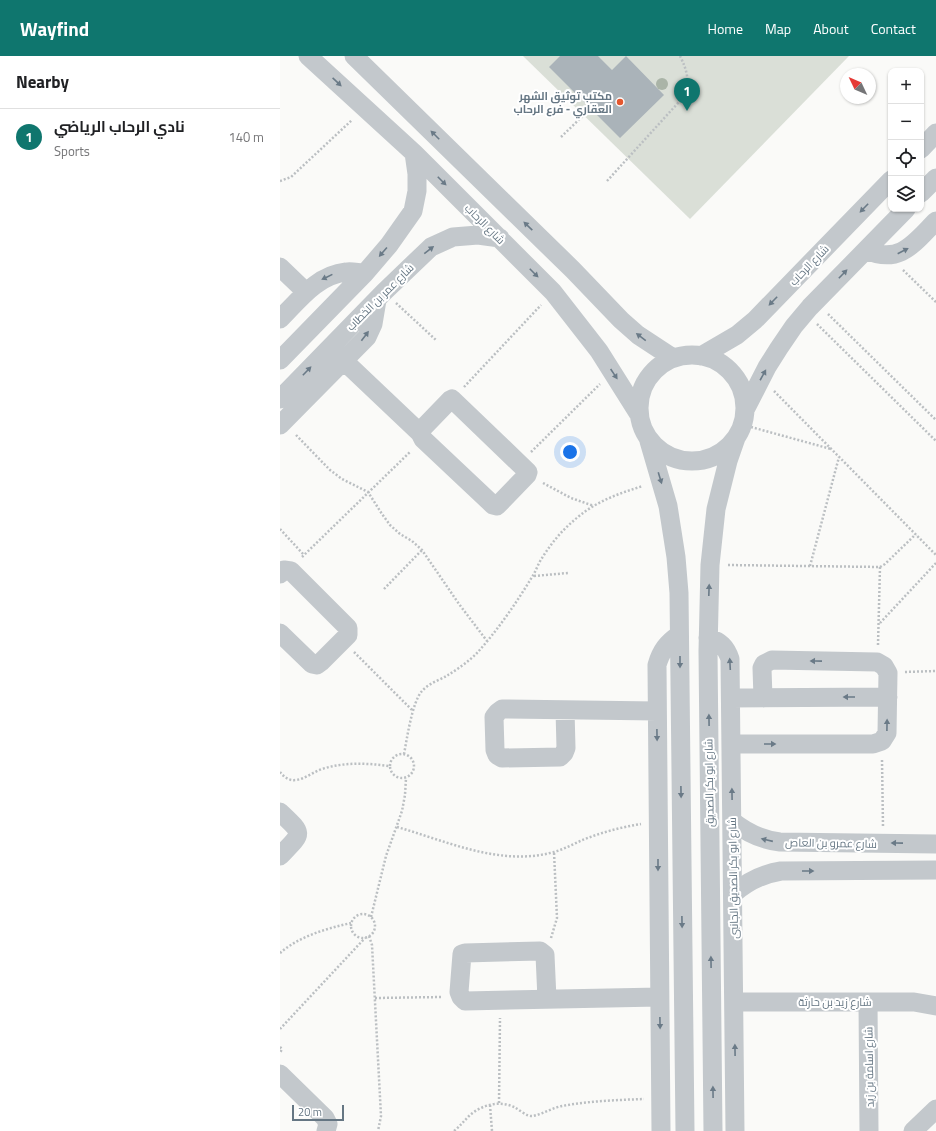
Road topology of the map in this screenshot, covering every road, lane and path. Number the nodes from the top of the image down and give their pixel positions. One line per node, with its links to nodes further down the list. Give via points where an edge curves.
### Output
1 (308, 56): 4 (street, شارع الرحاب, one-way to 4)
2 (354, 56): 30 (street, one-way to 2, via 621,320)
3 (680, 56): 12 (path, via 688,77 688,92)
4 (364, 108): 9 (street, شارع الرحاب); 11 (path, via 291,177)
5 (590, 109): 7 (path)
6 (936, 133): 8 (street)
7 (561, 137)
8 (924, 146)
9 (414, 153): 17 (street, شارع الرحاب, one-way to 17); 21 (street, one-way to 21, via 417,186 413,211)
10 (936, 178): 14 (street)
11 (280, 181)
12 (607, 181)
13 (888, 183): 29 (street, شارع الرحاب, one-way to 29, via 755,320 737,335)
14 (924, 190)
15 (903, 212): 18 (street)
16 (936, 221): 19 (street, one-way to 16, via 901,253 911,246)
17 (500, 238): 23 (street, شارع الرحاب, one-way to 23); 24 (street, شارع عمر بن الخطاب, one-way to 17, via 431,247 454,237 478,235)
18 (866, 250): 19 (street); 26 (street, one-way to 18)
19 (889, 256): 25 (path)
20 (280, 267): 22 (street)
21 (365, 273): 22 (street, one-way to 22, via 348,271 332,274); 31 (street)
22 (306, 292): 27 (street)
23 (553, 292): 33 (street, شارع الرحاب); 36 (path)
24 (380, 296): 28 (path); 32 (street, one-way to 24, via 367,337); 35 (street, شارع عمر بن الخطاب, one-way to 24)
25 (936, 302)
26 (811, 307): 34 (street, one-way to 26, via 778,348); 38 (path); 43 (path)
27 (280, 319)
28 (438, 341)
29 (700, 356): 30 (street); 40 (street, via 715,360 728,369 738,381 743,394)
30 (674, 358): 37 (street, via 651,374 643,386)
31 (280, 360)
32 (343, 360): 39 (street); 41 (street)
33 (613, 372): 37 (street, شارع الرحاب, one-way to 37); 46 (path)
34 (761, 377): 40 (street); 44 (path)
35 (280, 399)
36 (452, 399): 41 (street, via 422,429); 46 (street)
37 (638, 413): 42 (street)
38 (936, 420)
39 (281, 423): 48 (path, via 330,470)
40 (741, 424): 42 (street, via 722,452 703,460 683,461 664,454); 44 (path); 56 (street, شارع ابو بكر الصديق, via 728,461 716,509)
41 (422, 436): 46 (street, via 495,506 527,475); 48 (path)
42 (649, 441): 47 (street, one-way to 47)
43 (936, 441)
44 (832, 449): 45 (path)
45 (839, 457): 51 (path); 57 (path)
46 (523, 468): 49 (path, via 548,487)
47 (661, 481): 49 (path, via 622,493); 65 (street, via 668,506 676,557)
48 (368, 492): 52 (path, via 390,525); 53 (path)
49 (594, 506): 61 (path, via 564,529 541,559)
50 (280, 529): 53 (path)
51 (916, 534): 54 (path); 58 (path)
52 (422, 550): 62 (path); 68 (path)
53 (304, 555): 59 (path)
54 (936, 555)
55 (936, 563): 63 (path)
56 (710, 565): 57 (path); 66 (street, شارع ابو بكر الصديق, one-way to 56)
57 (810, 566): 58 (path)
58 (880, 567): 63 (path)
59 (284, 572): 67 (street, via 348,628 348,635)
60 (568, 573): 61 (path)
61 (533, 576): 68 (path)
62 (384, 589)
63 (880, 623): 69 (path)
64 (280, 633): 67 (street, via 312,664 321,662)
65 (679, 635): 76 (street, via 664,647 657,665); 120 (street, one-way to 120)
66 (708, 638): 72 (street, شارع ابو بكر الصديق الجانبى, one-way to 66, via 728,651 719,642); 121 (street, شارع ابو بكر الصديق, one-way to 66)
67 (343, 640): 75 (path)
68 (487, 641): 75 (path, via 462,666 422,690 416,700)
69 (882, 667): 70 (path); 71 (street); 73 (street, one-way to 73, via 772,660 762,668)
70 (936, 671)
71 (888, 697): 73 (street, one-way to 73); 77 (street, one-way to 71, via 887,733)
72 (730, 698): 73 (street); 78 (street, شارع ابو بكر الصديق الجانبى)
73 (762, 698)
74 (565, 710): 76 (street)
75 (414, 711): 79 (path)
76 (657, 711): 84 (street, one-way to 84)
77 (882, 741): 78 (street, one-way to 77, via 873,744); 87 (path)
78 (731, 744): 85 (street, شارع ابو بكر الصديق الجانبى, one-way to 78)
79 (404, 754): 80 (path, via 394,757); 82 (path, via 411,759 414,767 413,772)
80 (389, 766): 81 (path, via 344,764 322,769 295,780 288,780); 82 (path, via 395,777)
81 (280, 772)
82 (406, 778): 86 (path, via 405,795)
83 (280, 812): 90 (street, via 296,827 298,833 297,838)
84 (658, 821): 89 (path, via 621,827); 100 (street, one-way to 100)
85 (732, 821): 87 (street, شارع عمرو بن العاص, one-way to 85, via 767,841 748,833); 92 (street, شارع ابو بكر الصديق الجانبى)
86 (397, 827): 89 (path, via 478,852 503,856); 93 (path, via 386,856)
87 (883, 843): 88 (street, شارع عمرو بن العاص, one-way to 87)
88 (936, 844)
89 (554, 852): 97 (path, via 557,918 550,942)
90 (280, 856)
91 (936, 870): 92 (street, one-way to 91, via 755,878 781,871)
92 (733, 894): 104 (street, شارع ابو بكر الصديق الجانبى)
93 (371, 917): 94 (path, via 362,914 353,918); 95 (path, via 375,925)
94 (350, 923): 96 (path, via 350,930 354,935); 98 (path, via 309,936)
95 (369, 936): 96 (path); 101 (path, via 372,945)
96 (365, 938): 107 (path)
97 (543, 952): 99 (street, via 462,954 459,992); 102 (street)
98 (280, 953)
99 (461, 997): 101 (path); 103 (street, via 465,1001)
100 (659, 997): 102 (street); 111 (street, one-way to 111)
101 (375, 998): 116 (path, via 381,1116)
102 (547, 999): 103 (street)
103 (501, 1000): 112 (path)
104 (734, 1002): 105 (street, شارع زيد بن حارثة); 122 (street, شارع ابو بكر الصديق الجانبى, one-way to 104)
105 (868, 1002): 106 (street, شارع زيد بن حارثة, via 914,1002); 123 (street, شارع اسامة بن زيد)
106 (936, 1006)
107 (280, 1029)
108 (280, 1047): 109 (path)
109 (280, 1053)
110 (280, 1074): 115 (street, via 325,1118 328,1124)
111 (661, 1098): 112 (path, via 562,1106 530,1116 515,1107); 119 (street)
112 (499, 1103): 113 (path)
113 (490, 1105): 117 (path, via 469,1116); 118 (path)
114 (936, 1109): 124 (street)
115 (326, 1131)
116 (378, 1131)
117 (454, 1131)
118 (492, 1131)
119 (661, 1131)
120 (685, 1131)
121 (713, 1131)
122 (736, 1131)
123 (869, 1131)
124 (913, 1131)

